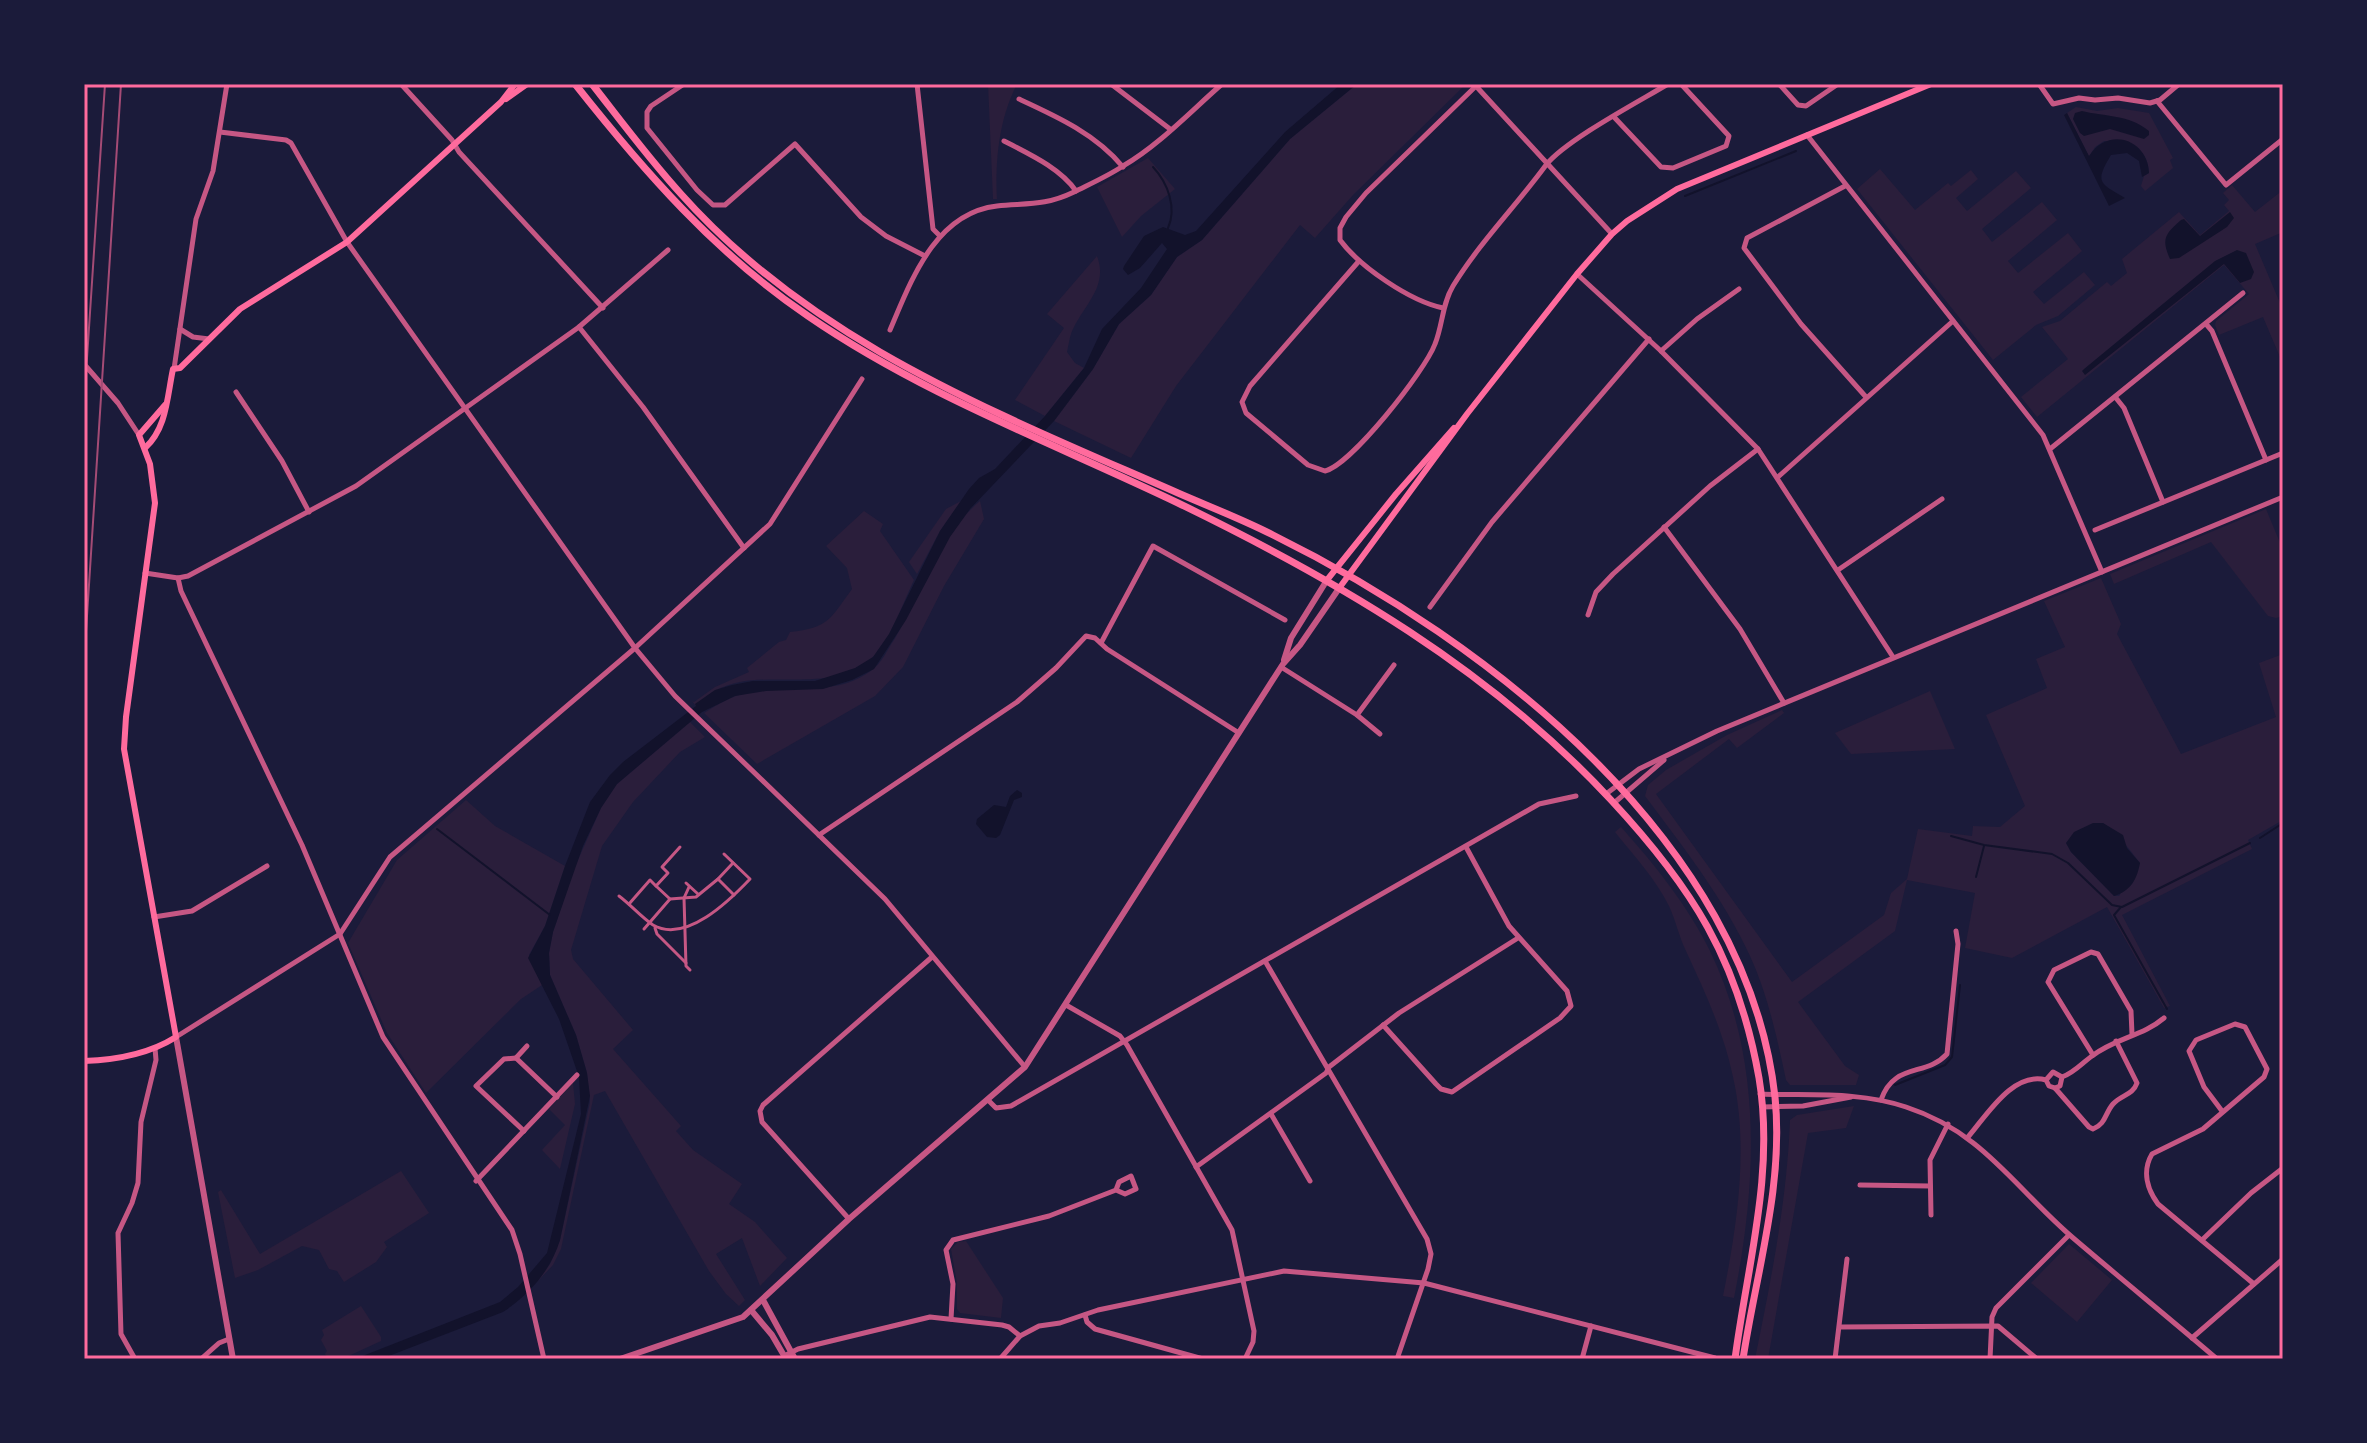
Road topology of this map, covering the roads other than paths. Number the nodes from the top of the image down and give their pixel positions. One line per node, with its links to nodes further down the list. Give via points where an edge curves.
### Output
1 (227, 84): 24 (street)
2 (401, 84): 28 (street)
3 (515, 84): 20 (main road)
4 (527, 84): 20 (main road)
5 (575, 84): 61 (main road, via 672,199 766,286 932,390)
6 (592, 84): 61 (main road, via 678,192 769,278 879,351)
7 (684, 84): 37 (street, via 651,106 645,121 713,205 725,205 795,144 876,230)
8 (917, 84): 34 (street, via 933,229)
9 (1111, 84): 23 (street)
10 (1222, 84): 23 (street)
11 (1668, 84): 22 (street)
12 (1681, 84): 22 (street, via 1729,136 1726,146 1673,168 1661,167)
13 (1779, 84): 14 (street, via 1798,105 1806,106)
14 (1838, 84)
15 (1931, 84): 25 (main road)
16 (2039, 84): 21 (street, via 2053,104 2079,98)
17 (2179, 84): 21 (street)
18 (1475, 85): 29 (street); 38 (street, via 1346,217 1340,240)
19 (1019, 99): 30 (street, via 1061,118)
20 (503, 100): 28 (main road)
21 (2157, 101): 26 (street, via 2226,185)
22 (1614, 117): 29 (street)
23 (1170, 129): 30 (street)
24 (220, 132): 35 (street, via 291,143); 47 (street, via 196,219)
25 (1807, 135): 31 (street); 33 (main road, via 1677,189)
26 (2283, 139)
27 (1004, 141): 32 (street)
28 (455, 145): 35 (main road); 42 (street)
29 (1547, 164): 33 (street); 43 (street, via 1471,259)
30 (1123, 167): 32 (street)
31 (1845, 186): 44 (street); 56 (street, via 1747,238 1744,248 1801,324)
32 (1076, 191): 34 (street, via 1045,203 995,206)
33 (1612, 234): 39 (main road)
34 (939, 235): 37 (street)
35 (347, 242): 49 (main road, via 240,309); 59 (street)
36 (668, 250): 42 (street)
37 (925, 256): 48 (street)
38 (1359, 261): 43 (street, via 1420,301); 43 (street, via 1250,386 1242,402 1246,413 1308,465 1331,470 1366,437 1426,362)
39 (1577, 274): 50 (street); 60 (main road)
40 (1739, 289): 51 (street)
41 (2243, 293): 45 (street)
42 (603, 308): 46 (street)
43 (1443, 308)
44 (1953, 321): 56 (street); 66 (street)
45 (2206, 324): 57 (street); 68 (street)
46 (579, 327): 59 (street); 76 (street)
47 (179, 329): 49 (street); 53 (street)
48 (890, 330)
49 (209, 339): 53 (main road)
50 (1649, 339): 51 (street); 85 (street, via 1492,522)
51 (1661, 351): 65 (street)
52 (84, 364): 62 (street)
53 (173, 369): 58 (main road)
54 (862, 379): 76 (street, via 781,510)
55 (236, 392): 73 (street)
56 (1866, 397): 69 (street)
57 (2116, 398): 66 (street); 72 (street)
58 (165, 405): 62 (main road); 64 (main road, via 158,434)
59 (466, 408): 73 (street, via 356,486); 89 (street)
60 (1467, 414): 77 (main road); 81 (main road)
61 (1029, 432): 63 (main road)
62 (139, 435): 64 (main road)
63 (1041, 437): 77 (main road, via 1268,532); 83 (main road)
64 (145, 448): 80 (main road, via 155,503)
65 (1758, 449): 69 (street); 74 (street)
66 (2050, 449): 79 (street)
67 (2283, 453): 68 (street)
68 (2266, 460): 72 (street)
69 (1778, 477): 78 (street)
70 (2283, 497): 79 (street)
71 (1942, 499): 78 (street)
72 (2163, 502): 75 (street)
73 (309, 512): 82 (street)
74 (1664, 527): 86 (street, via 1596,592); 93 (street, via 1737,624)
75 (2095, 530)
76 (744, 548): 89 (street)
77 (1336, 567): 81 (main road); 83 (main road)
78 (1838, 570): 90 (street)
79 (2102, 572): 90 (street)
80 (145, 573): 82 (street); 117 (main road, via 124,749)
81 (1349, 574): 84 (main road); 98 (main road, via 1493,672)
82 (178, 578): 125 (street)
83 (1327, 580): 84 (main road); 91 (street, via 1291,638)
84 (1340, 587): 91 (street); 100 (main road, via 1484,683)
85 (1430, 607)
86 (1588, 615)
87 (1285, 620): 88 (street, via 1153,546)
88 (1101, 643): 95 (street); 103 (street, via 1090,635 1083,637 1017,702)
89 (635, 648): 103 (street, via 668,689); 125 (street, via 390,857)
90 (1893, 657): 93 (street)
91 (1282, 665): 94 (street); 95 (street)
92 (1394, 665): 94 (street)
93 (1784, 703): 97 (street)
94 (1357, 715): 96 (street)
95 (1240, 734): 131 (street)
96 (1380, 734)
97 (1671, 754): 98 (street); 99 (street)
98 (1617, 785): 99 (main road); 100 (street)
99 (1625, 793): 102 (street); 150 (main road, via 1684,868 1728,941 1758,1016)
100 (1606, 794): 102 (main road)
101 (1576, 796): 105 (street, via 1539,804)
102 (1614, 803): 149 (main road, via 1674,874 1714,936 1745,1019)
103 (819, 835): 127 (street, via 885,899)
104 (680, 847): 110 (street, via 662,867 668,873)
105 (1465, 847): 126 (street); 128 (street)
106 (724, 854): 107 (street)
107 (733, 863): 109 (street); 112 (street, via 750,879)
108 (267, 866): 117 (street, via 192,911)
109 (718, 879): 111 (street); 112 (street)
110 (656, 886): 115 (street); 116 (street, via 650,880)
111 (698, 895): 114 (street); 114 (street, via 688,885)
112 (735, 895): 118 (street)
113 (619, 896): 116 (street)
114 (684, 898): 115 (street); 122 (street)
115 (670, 899): 119 (street)
116 (629, 904): 119 (street)
117 (154, 917): 135 (main road)
118 (706, 917): 120 (street); 122 (street)
119 (650, 922): 121 (street); 123 (street)
120 (712, 922)
121 (655, 926): 122 (street); 129 (street)
122 (685, 928): 129 (street)
123 (644, 929)
124 (1956, 931): 153 (street, via 1947,1054 1897,1075)
125 (340, 934): 135 (street); 164 (street, via 383,1037)
126 (1518, 938): 133 (street); 133 (street, via 1567,991 1571,1006 1457,1090 1441,1089)
127 (932, 957): 143 (street); 170 (street, via 760,1111 762,1122)
128 (1265, 961): 136 (street); 144 (street)
129 (686, 963): 130 (street)
130 (690, 970)
131 (1066, 1005): 136 (street); 143 (street)
132 (2164, 1018): 134 (street)
133 (1383, 1025): 144 (street)
134 (2132, 1034): 137 (street); 140 (street, via 2131,1011 2101,956 2091,952 2054,970 2048,978 2050,987)
135 (176, 1037): 139 (main road); 187 (street)
136 (1125, 1041): 154 (street, via 1011,1106 996,1108); 162 (street)
137 (2116, 1041): 140 (street); 148 (street, via 2137,1083 2114,1102 2099,1127 2089,1127)
138 (527, 1046): 141 (street)
139 (155, 1048): 142 (main road); 190 (street, via 141,1122 138,1183 118,1233 121,1334)
140 (2093, 1055): 146 (street)
141 (516, 1058): 152 (street); 160 (street, via 504,1059 476,1086)
142 (84, 1061)
143 (1025, 1067): 154 (street)
144 (1329, 1067): 158 (street); 176 (street, via 1427,1239 1431,1254)
145 (577, 1075): 152 (street)
146 (2062, 1077): 147 (street, via 2053,1072); 148 (street)
147 (2046, 1080): 148 (street); 161 (street, via 2016,1084)
148 (2055, 1088)
149 (1760, 1094): 150 (street); 155 (main road)
150 (1774, 1095): 151 (street); 156 (main road)
151 (1855, 1096): 153 (street); 156 (street)
152 (557, 1097): 160 (street)
153 (1881, 1100): 159 (street)
154 (989, 1101): 170 (street)
155 (1761, 1107): 156 (street); 200 (main road, via 1758,1223)
156 (1776, 1107): 201 (main road, via 1768,1225)
157 (2222, 1111): 157 (street, via 2267,1069 2241,1025 2196,1040 2189,1051 2204,1087); 172 (street, via 2203,1129 2152,1154 2145,1173 2158,1204)
158 (1271, 1114): 162 (street); 165 (street)
159 (1948, 1124): 161 (street); 167 (street, via 1930,1160)
160 (524, 1131): 164 (street)
161 (1968, 1137): 171 (street)
162 (1196, 1167): 175 (street, via 1232,1230)
163 (2283, 1168): 172 (street)
164 (476, 1181): 193 (street, via 511,1229)
165 (1310, 1181)
166 (1860, 1185): 167 (street)
167 (1930, 1186): 169 (street)
168 (1116, 1190): 181 (street, via 1049,1216 953,1240 946,1250 953,1284)
169 (1931, 1215)
170 (849, 1219): 178 (street)
171 (2069, 1235): 183 (street, via 1996,1308); 186 (street)
172 (2202, 1240): 177 (street)
173 (1847, 1259): 184 (street)
174 (2283, 1259): 177 (street)
175 (1242, 1279): 176 (street, via 1284,1271); 180 (street); 197 (street, via 1254,1331)
176 (1424, 1283): 182 (street); 198 (street)
177 (2254, 1284): 186 (street)
178 (763, 1300): 179 (street); 188 (street)
179 (751, 1310): 188 (street); 194 (street, via 740,1319)
180 (1085, 1315): 185 (street); 196 (street, via 1095,1329)
181 (951, 1319): 185 (street, via 1002,1325); 188 (street, via 930,1317)
182 (1591, 1326): 189 (street); 199 (street)
183 (1991, 1326): 184 (street); 203 (street); 204 (street, via 1998,1326)
184 (1840, 1327): 202 (street)
185 (1020, 1336): 195 (street)
186 (2192, 1338): 205 (street)
187 (229, 1339): 191 (street); 192 (street)
188 (789, 1357)
189 (1715, 1358)
190 (135, 1359)
191 (201, 1359)
192 (233, 1359)
193 (544, 1359)
194 (620, 1359)
195 (1000, 1359)
196 (1203, 1359)
197 (1245, 1359)
198 (1397, 1359)
199 (1582, 1359)
200 (1735, 1359)
201 (1743, 1359)
202 (1835, 1359)
203 (1990, 1359)
204 (2037, 1359)
205 (2217, 1359)

